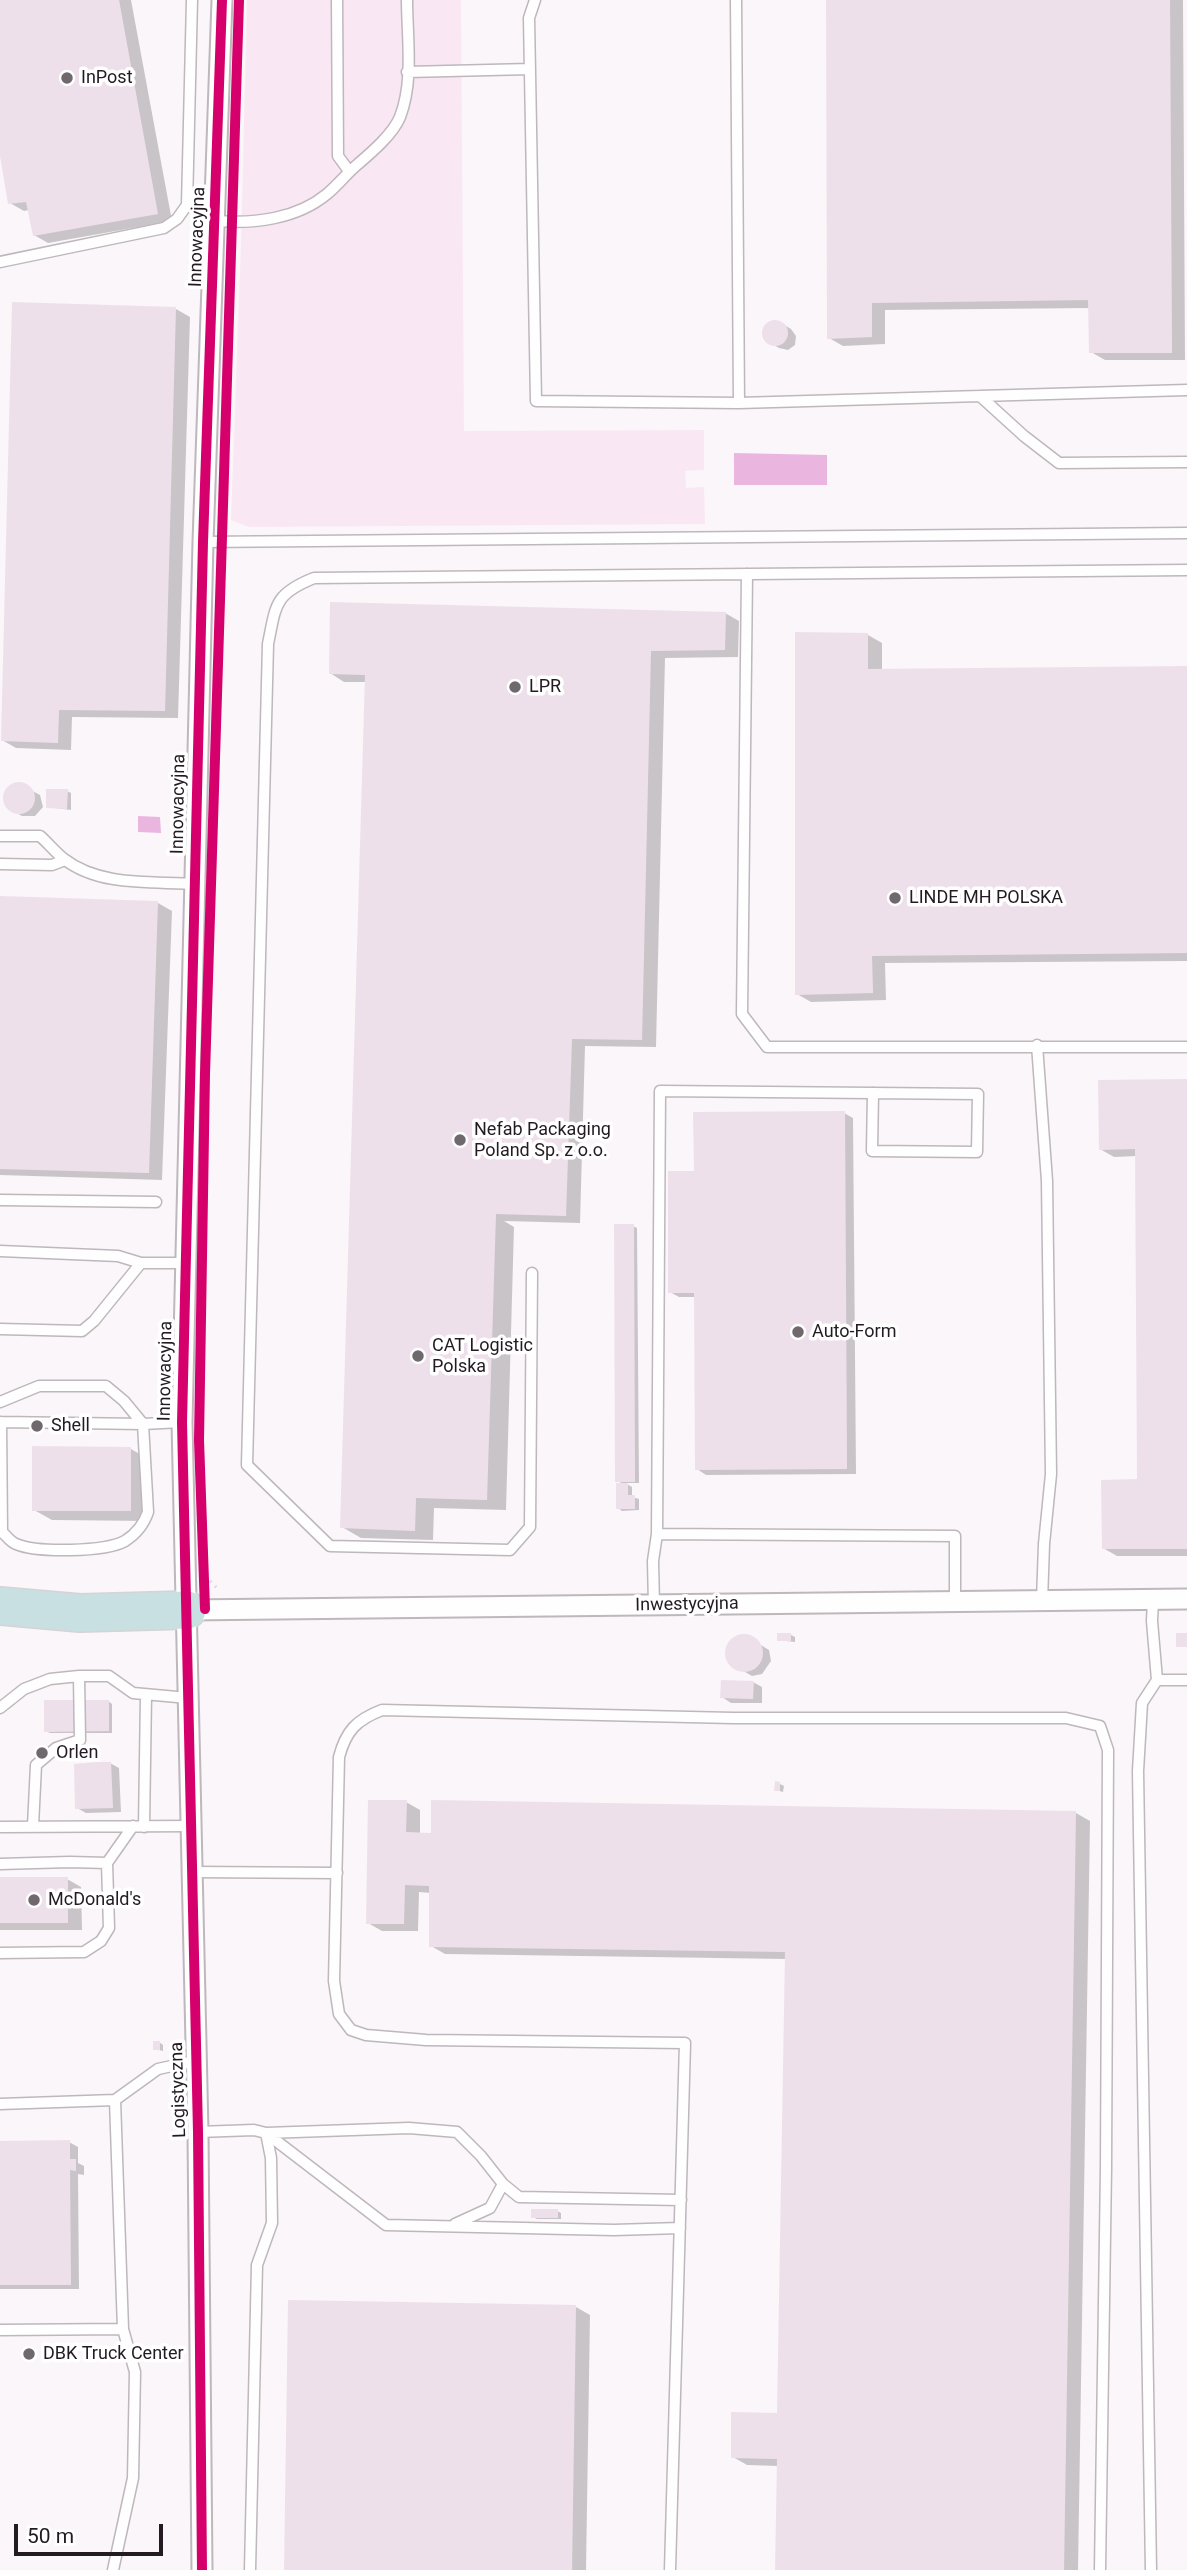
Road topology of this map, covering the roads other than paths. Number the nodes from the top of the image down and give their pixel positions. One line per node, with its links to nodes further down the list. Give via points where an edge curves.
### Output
1 (192, 0): 11 (lane, via 187,205 177,219 164,228)
2 (222, 0): 10 (street, Innowacyjna)
3 (337, 0): 9 (lane, via 338,156)
4 (407, 0): 8 (lane)
5 (535, 0): 7 (lane, via 529,18)
6 (736, 0): 14 (lane)
7 (530, 69): 8 (lane); 14 (lane, via 536,401)
8 (407, 72): 9 (lane, via 400,119)
9 (349, 172): 10 (lane, via 301,211 275,218)
10 (216, 221): 17 (street, Innowacyjna)
11 (0, 262)
12 (1187, 390): 13 (lane)
13 (980, 396): 14 (lane); 15 (lane, via 1059,463)
14 (739, 403)
15 (1187, 462)
16 (1187, 533): 17 (lane)
17 (203, 542): 23 (street, Innowacyjna)
18 (1187, 570): 19 (lane)
19 (747, 574): 24 (lane, via 742,1014 767,1047); 32 (lane, via 313,578 293,586 276,604 268,644 247,1465 330,1546 510,1550 530,1527)
20 (0, 836): 21 (lane, via 40,836)
21 (65, 860): 22 (lane, via 52,865); 23 (lane, via 114,880)
22 (0, 864)
23 (195, 884): 31 (street, Innowacyjna)
24 (1037, 1045): 25 (lane); 43 (lane, via 1046,1181 1051,1474)
25 (1187, 1047)
26 (873, 1093): 26 (lane, via 978,1094 977,1152 873,1151); 39 (lane, via 660,1091)
27 (0, 1200): 28 (lane)
28 (156, 1202)
29 (0, 1251): 30 (lane, via 118,1256)
30 (141, 1263): 31 (lane); 33 (lane, via 82,1331)
31 (186, 1263): 36 (street, Innowacyjna)
32 (532, 1273)
33 (0, 1329)
34 (0, 1402): 37 (lane, via 39,1386 106,1386)
35 (1, 1422): 37 (lane); 38 (lane)
36 (182, 1422): 37 (lane); 40 (street, Innowacyjna)
37 (143, 1424): 38 (lane, via 148,1512 144,1525 124,1542 45,1550 14,1544)
38 (1, 1530)
39 (657, 1534): 44 (lane, via 955,1535); 46 (lane)
40 (202, 1594): 46 (street, Inwestycyjna); 47 (highway); 53 (street, Logistyczna)
41 (1153, 1599): 42 (street, Inwestycyjna); 43 (street, Inwestycyjna); 50 (lane)
42 (1187, 1599)
43 (1042, 1601): 44 (street, Inwestycyjna)
44 (955, 1602): 46 (street, Inwestycyjna)
45 (0, 1605): 47 (highway)
46 (654, 1605)
47 (80, 1613): 48 (highway)
48 (0, 1629)
49 (79, 1676): 52 (lane, via 109,1676 133,1693); 54 (lane, via 50,1679 24,1689); 55 (lane, via 80,1740 56,1748 36,1765)
50 (1157, 1680): 51 (lane); 80 (lane, via 1142,1703 1139,1771)
51 (1187, 1680)
52 (146, 1695): 53 (lane); 58 (lane)
53 (188, 1698): 56 (street, Logistyczna)
54 (0, 1708)
55 (33, 1826): 57 (lane); 58 (lane)
56 (191, 1826): 58 (lane); 61 (street, Logistyczna)
57 (0, 1827)
58 (138, 1827): 59 (lane)
59 (107, 1863): 60 (lane); 63 (lane, via 109,1928 101,1941 85,1952)
60 (0, 1864)
61 (192, 1872): 62 (lane); 64 (street, Logistyczna)
62 (337, 1873): 70 (lane, via 334,1981 339,2014 351,2030 426,2040 685,2043); 79 (lane, via 339,1758 345,1737 364,1717 382,1710 733,1718 1066,1718 1100,1726 1108,1750)
63 (0, 1953)
64 (195, 2061): 65 (lane, via 159,2069); 67 (street, Logistyczna)
65 (115, 2100): 66 (lane); 73 (lane)
66 (0, 2104)
67 (198, 2132): 68 (lane); 76 (street, Logistyczna)
68 (266, 2133): 69 (lane, via 410,2128 457,2132); 71 (lane, via 386,2225); 77 (lane, via 272,2223 257,2265)
69 (503, 2184): 70 (lane, via 519,2197); 71 (lane, via 490,2208)
70 (681, 2200): 72 (lane)
71 (450, 2226): 72 (lane)
72 (680, 2228): 78 (lane)
73 (123, 2329): 74 (lane); 75 (lane, via 135,2372 132,2478)
74 (0, 2330)
75 (113, 2570)
76 (202, 2570)
77 (250, 2570)
78 (670, 2570)
79 (1100, 2570)
80 (1151, 2570)

